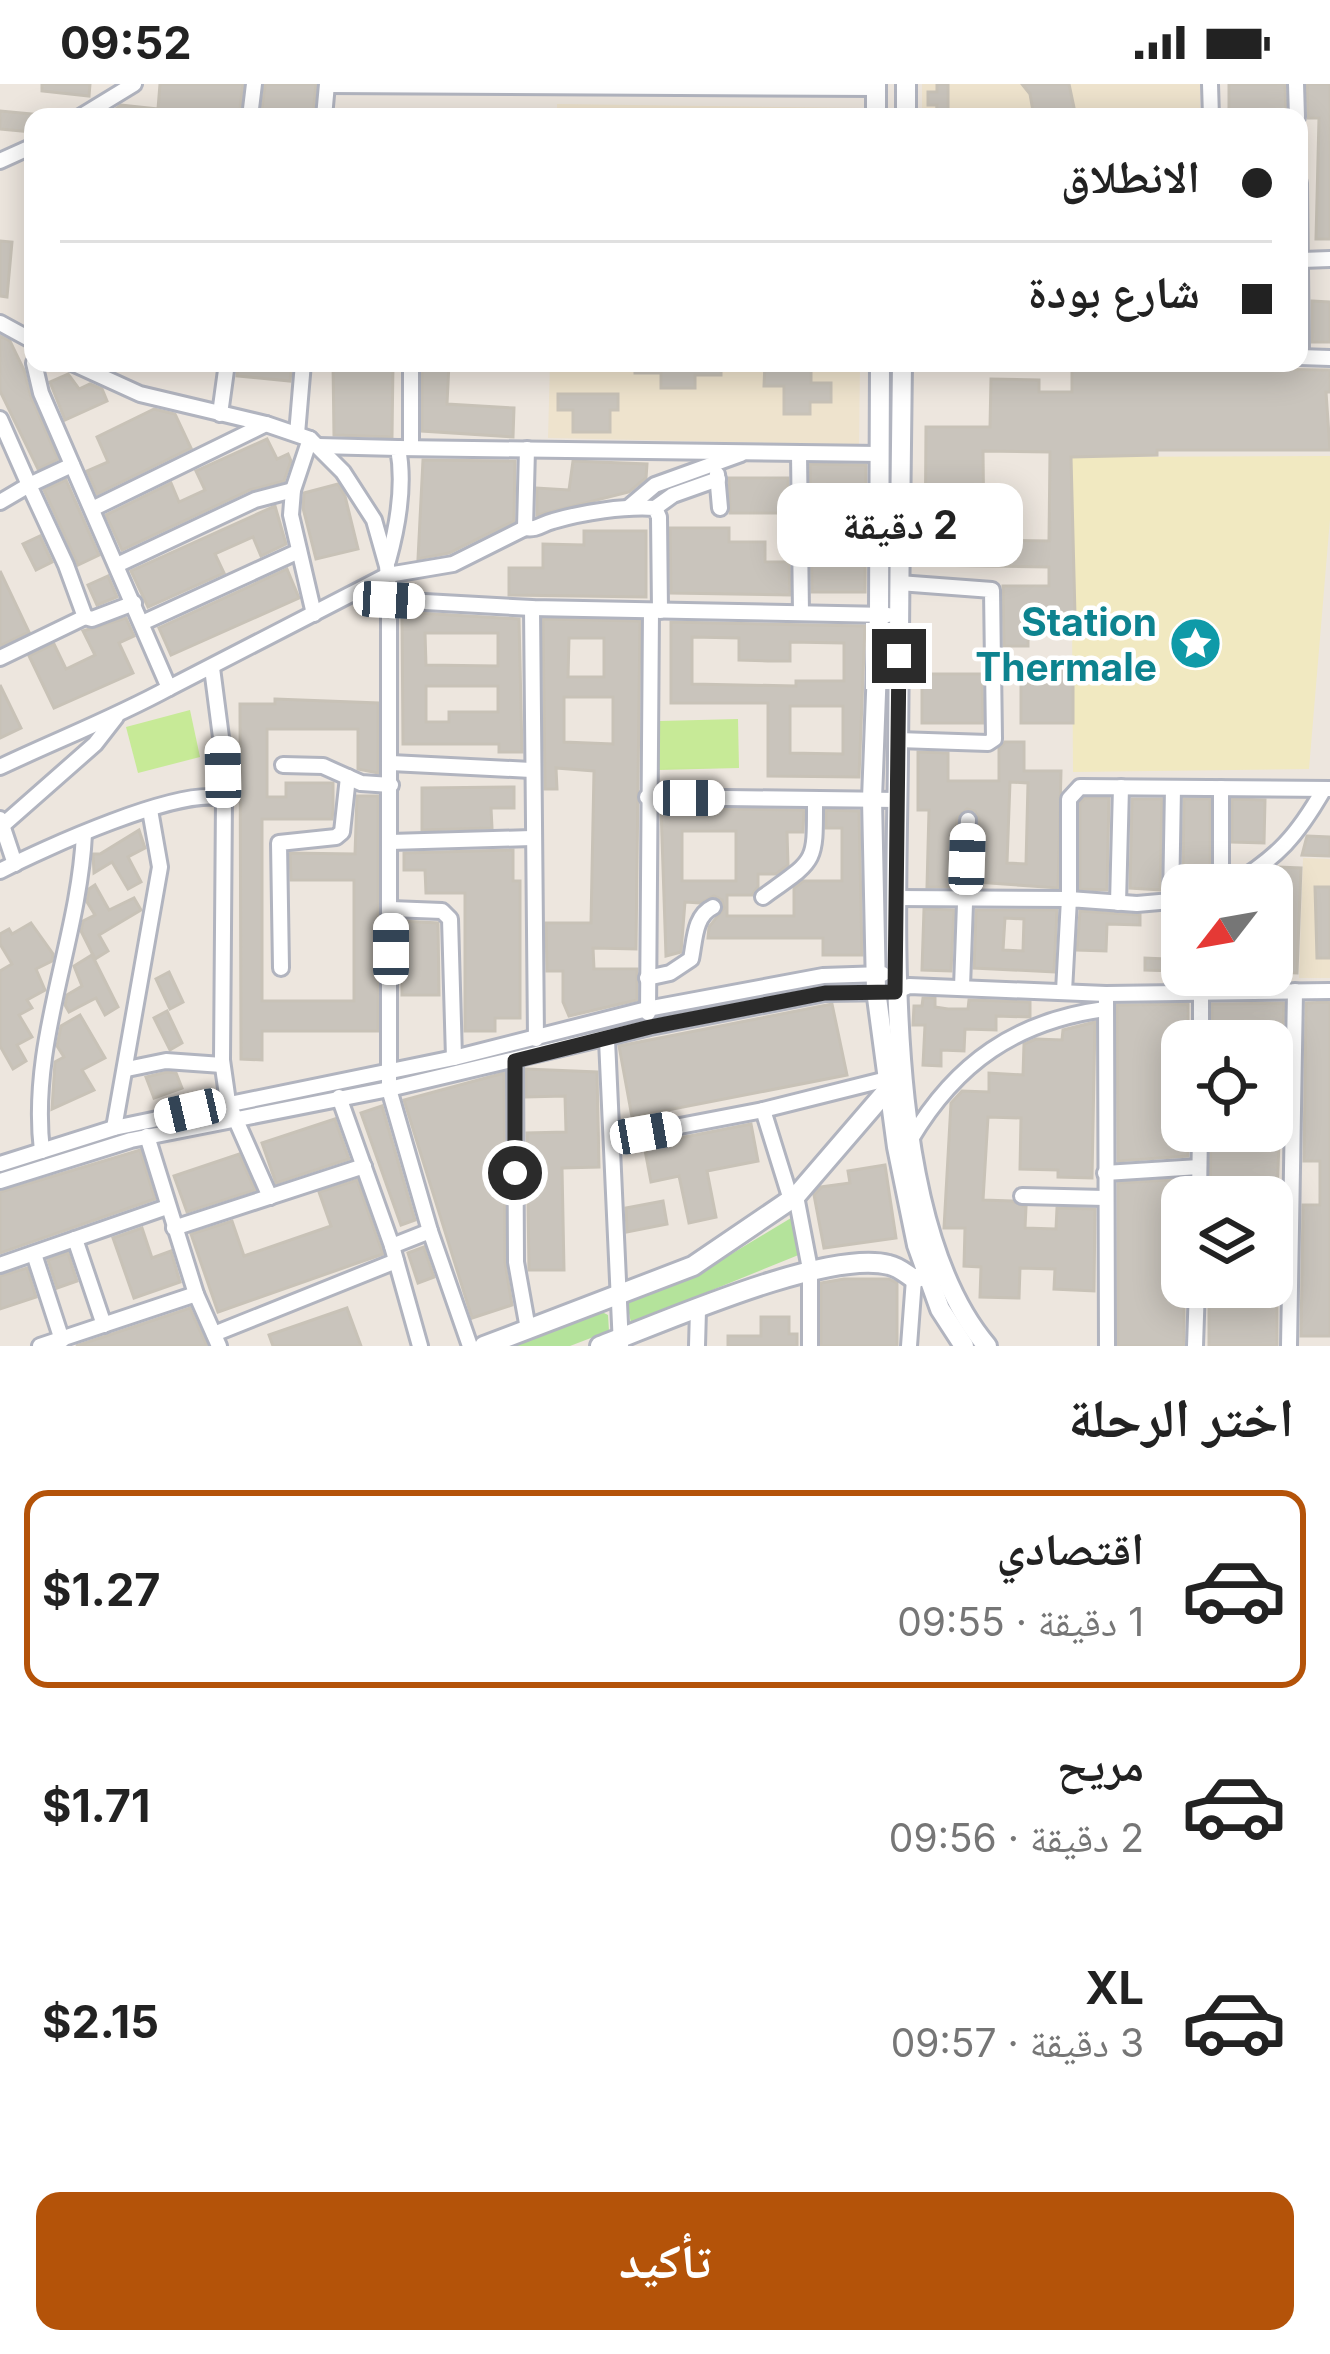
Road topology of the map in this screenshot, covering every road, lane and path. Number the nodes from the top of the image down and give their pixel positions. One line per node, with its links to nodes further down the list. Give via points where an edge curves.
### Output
1 (134, 84): 5 (street)
2 (327, 84): 3 (street)
3 (754, 86): 4 (street)
4 (876, 86)
5 (95, 108)
6 (36, 372): 23 (street)
7 (92, 372): 13 (street)
8 (226, 372): 13 (street)
9 (303, 372): 16 (street)
10 (410, 372): 17 (street)
11 (880, 372): 21 (street)
12 (902, 372): 36 (street)
13 (220, 414): 15 (street)
14 (0, 419): 25 (street)
15 (266, 424): 16 (street); 29 (street)
16 (302, 437): 17 (street); 26 (street); 35 (street, via 361,496)
17 (404, 448): 18 (street); 35 (street)
18 (527, 449): 19 (street); 32 (street)
19 (752, 450): 20 (street); 22 (street)
20 (799, 453): 21 (street); 41 (street)
21 (880, 454): 43 (street)
22 (716, 463): 24 (street); 28 (street, via 655,485)
23 (72, 465): 25 (street); 29 (street)
24 (718, 479): 30 (street); 31 (street)
25 (29, 485): 27 (street); 44 (street)
26 (293, 490): 33 (street); 34 (street)
27 (0, 502)
28 (629, 506): 30 (street); 32 (street)
29 (92, 508): 34 (street)
30 (655, 508): 40 (street)
31 (719, 508)
32 (525, 528): 35 (street, via 453,564)
33 (299, 551): 42 (street); 45 (street)
34 (117, 565): 38 (street)
35 (387, 571): 37 (street); 42 (street)
36 (899, 583): 43 (street); 50 (street, via 989,589 995,602 993,741)
37 (389, 600): 39 (street); 51 (street)
38 (134, 603): 44 (street); 45 (street)
39 (532, 608): 40 (street); 54 (street)
40 (655, 611): 41 (street); 61 (street)
41 (800, 613): 43 (street)
42 (314, 614): 47 (street)
43 (889, 615): 50 (street); 64 (street)
44 (85, 617): 46 (street)
45 (142, 623): 48 (street)
46 (0, 658)
47 (212, 668): 48 (street); 62 (street)
48 (169, 688): 49 (street)
49 (116, 717): 53 (street); 68 (street)
50 (898, 740): 65 (street)
51 (392, 764): 54 (street); 56 (street)
52 (283, 765): 55 (street, via 323,766)
53 (0, 767)
54 (531, 770): 70 (street)
55 (348, 778): 56 (street); 85 (street, via 342,832 279,843)
56 (391, 785): 71 (street)
57 (1121, 787): 58 (street); 80 (street, via 1071,794); 82 (street)
58 (1173, 788): 59 (street); 73 (street)
59 (1221, 788): 60 (street); 74 (street)
60 (1327, 789): 75 (street)
61 (647, 797): 63 (street); 86 (street)
62 (224, 799): 66 (street, via 202,794); 100 (street)
63 (815, 799): 64 (street); 77 (street, via 815,850)
64 (872, 799): 65 (street); 87 (street)
65 (898, 800): 78 (street)
66 (150, 810): 69 (street); 101 (street, via 160,867)
67 (968, 820): 79 (street)
68 (2, 822): 72 (street)
69 (84, 834): 72 (street); 113 (street, via 45,1042)
70 (532, 838): 71 (street); 96 (street)
71 (390, 842): 84 (street)
72 (15, 863): 76 (street)
73 (1175, 864)
74 (1221, 864)
75 (1269, 864)
76 (0, 872)
77 (763, 897)
78 (896, 898): 79 (street); 87 (street)
79 (965, 898): 80 (street); 88 (street)
80 (1069, 899): 82 (street); 89 (street)
81 (1161, 902): 82 (street)
82 (1118, 903)
83 (712, 907): 86 (street, via 698,922 692,959)
84 (391, 909): 98 (street, via 442,911 450,919); 102 (street)
85 (281, 968)
86 (647, 977): 94 (street)
87 (890, 983): 88 (street); 94 (street, via 823,976); 95 (street); 103 (street); 112 (street)
88 (962, 987): 89 (street)
89 (1064, 991): 93 (street)
90 (1295, 991): 91 (street); 155 (street)
91 (1330, 991)
92 (1161, 995): 93 (street)
93 (1106, 1001): 112 (street, via 978,1059 944,1089); 118 (street)
94 (647, 1009): 95 (street); 96 (street)
95 (650, 1027): 97 (street)
96 (536, 1039): 98 (street)
97 (607, 1040): 99 (street); 111 (street)
98 (454, 1058): 102 (street)
99 (515, 1061): 104 (street); 139 (street, via 516,1262)
100 (222, 1065): 101 (street, via 166,1061); 106 (street)
101 (127, 1069): 109 (street)
102 (390, 1071): 104 (street); 106 (street)
103 (888, 1084): 107 (street); 123 (street); 133 (street)
104 (389, 1089): 105 (street); 127 (street)
105 (339, 1097): 108 (street); 116 (street)
106 (228, 1102): 108 (street); 109 (street)
107 (763, 1110): 111 (street); 123 (street)
108 (234, 1120): 110 (street); 122 (street)
109 (114, 1128): 113 (street)
110 (147, 1136): 120 (street); 125 (street)
111 (612, 1139): 135 (street)
112 (911, 1139): 152 (street, via 948,1285)
113 (42, 1151): 115 (street)
114 (1199, 1152): 117 (street)
115 (0, 1164)
116 (364, 1166): 122 (street); 130 (street)
117 (1199, 1167): 118 (street); 119 (street)
118 (1105, 1173): 124 (street)
119 (1199, 1176)
120 (0, 1181)
121 (1022, 1196): 124 (street)
122 (270, 1197): 126 (street)
123 (793, 1198): 132 (street); 135 (street, via 693,1265)
124 (1105, 1198): 153 (street)
125 (167, 1207): 126 (street); 128 (street)
126 (174, 1228): 134 (street)
127 (430, 1231): 130 (street); 145 (street)
128 (75, 1239): 129 (street); 138 (street)
129 (34, 1253): 131 (street); 140 (street)
130 (394, 1253): 141 (street); 144 (street)
131 (0, 1265)
132 (809, 1269): 133 (street, via 889,1264); 137 (street); 149 (street)
133 (920, 1277): 150 (street); 151 (street)
134 (196, 1294): 138 (street); 141 (street)
135 (617, 1296): 139 (street); 142 (street)
136 (1196, 1308): 154 (street)
137 (698, 1310): 142 (street); 148 (street)
138 (104, 1325): 140 (street)
139 (528, 1329): 146 (street)
140 (62, 1340): 143 (street)
141 (217, 1340)
142 (621, 1342): 147 (street)
143 (40, 1346)
144 (421, 1346)
145 (470, 1346)
146 (484, 1346)
147 (600, 1346)
148 (697, 1346)
149 (810, 1346)
150 (909, 1346)
151 (964, 1346)
152 (987, 1346)
153 (1107, 1346)
154 (1195, 1346)
155 (1289, 1346)

